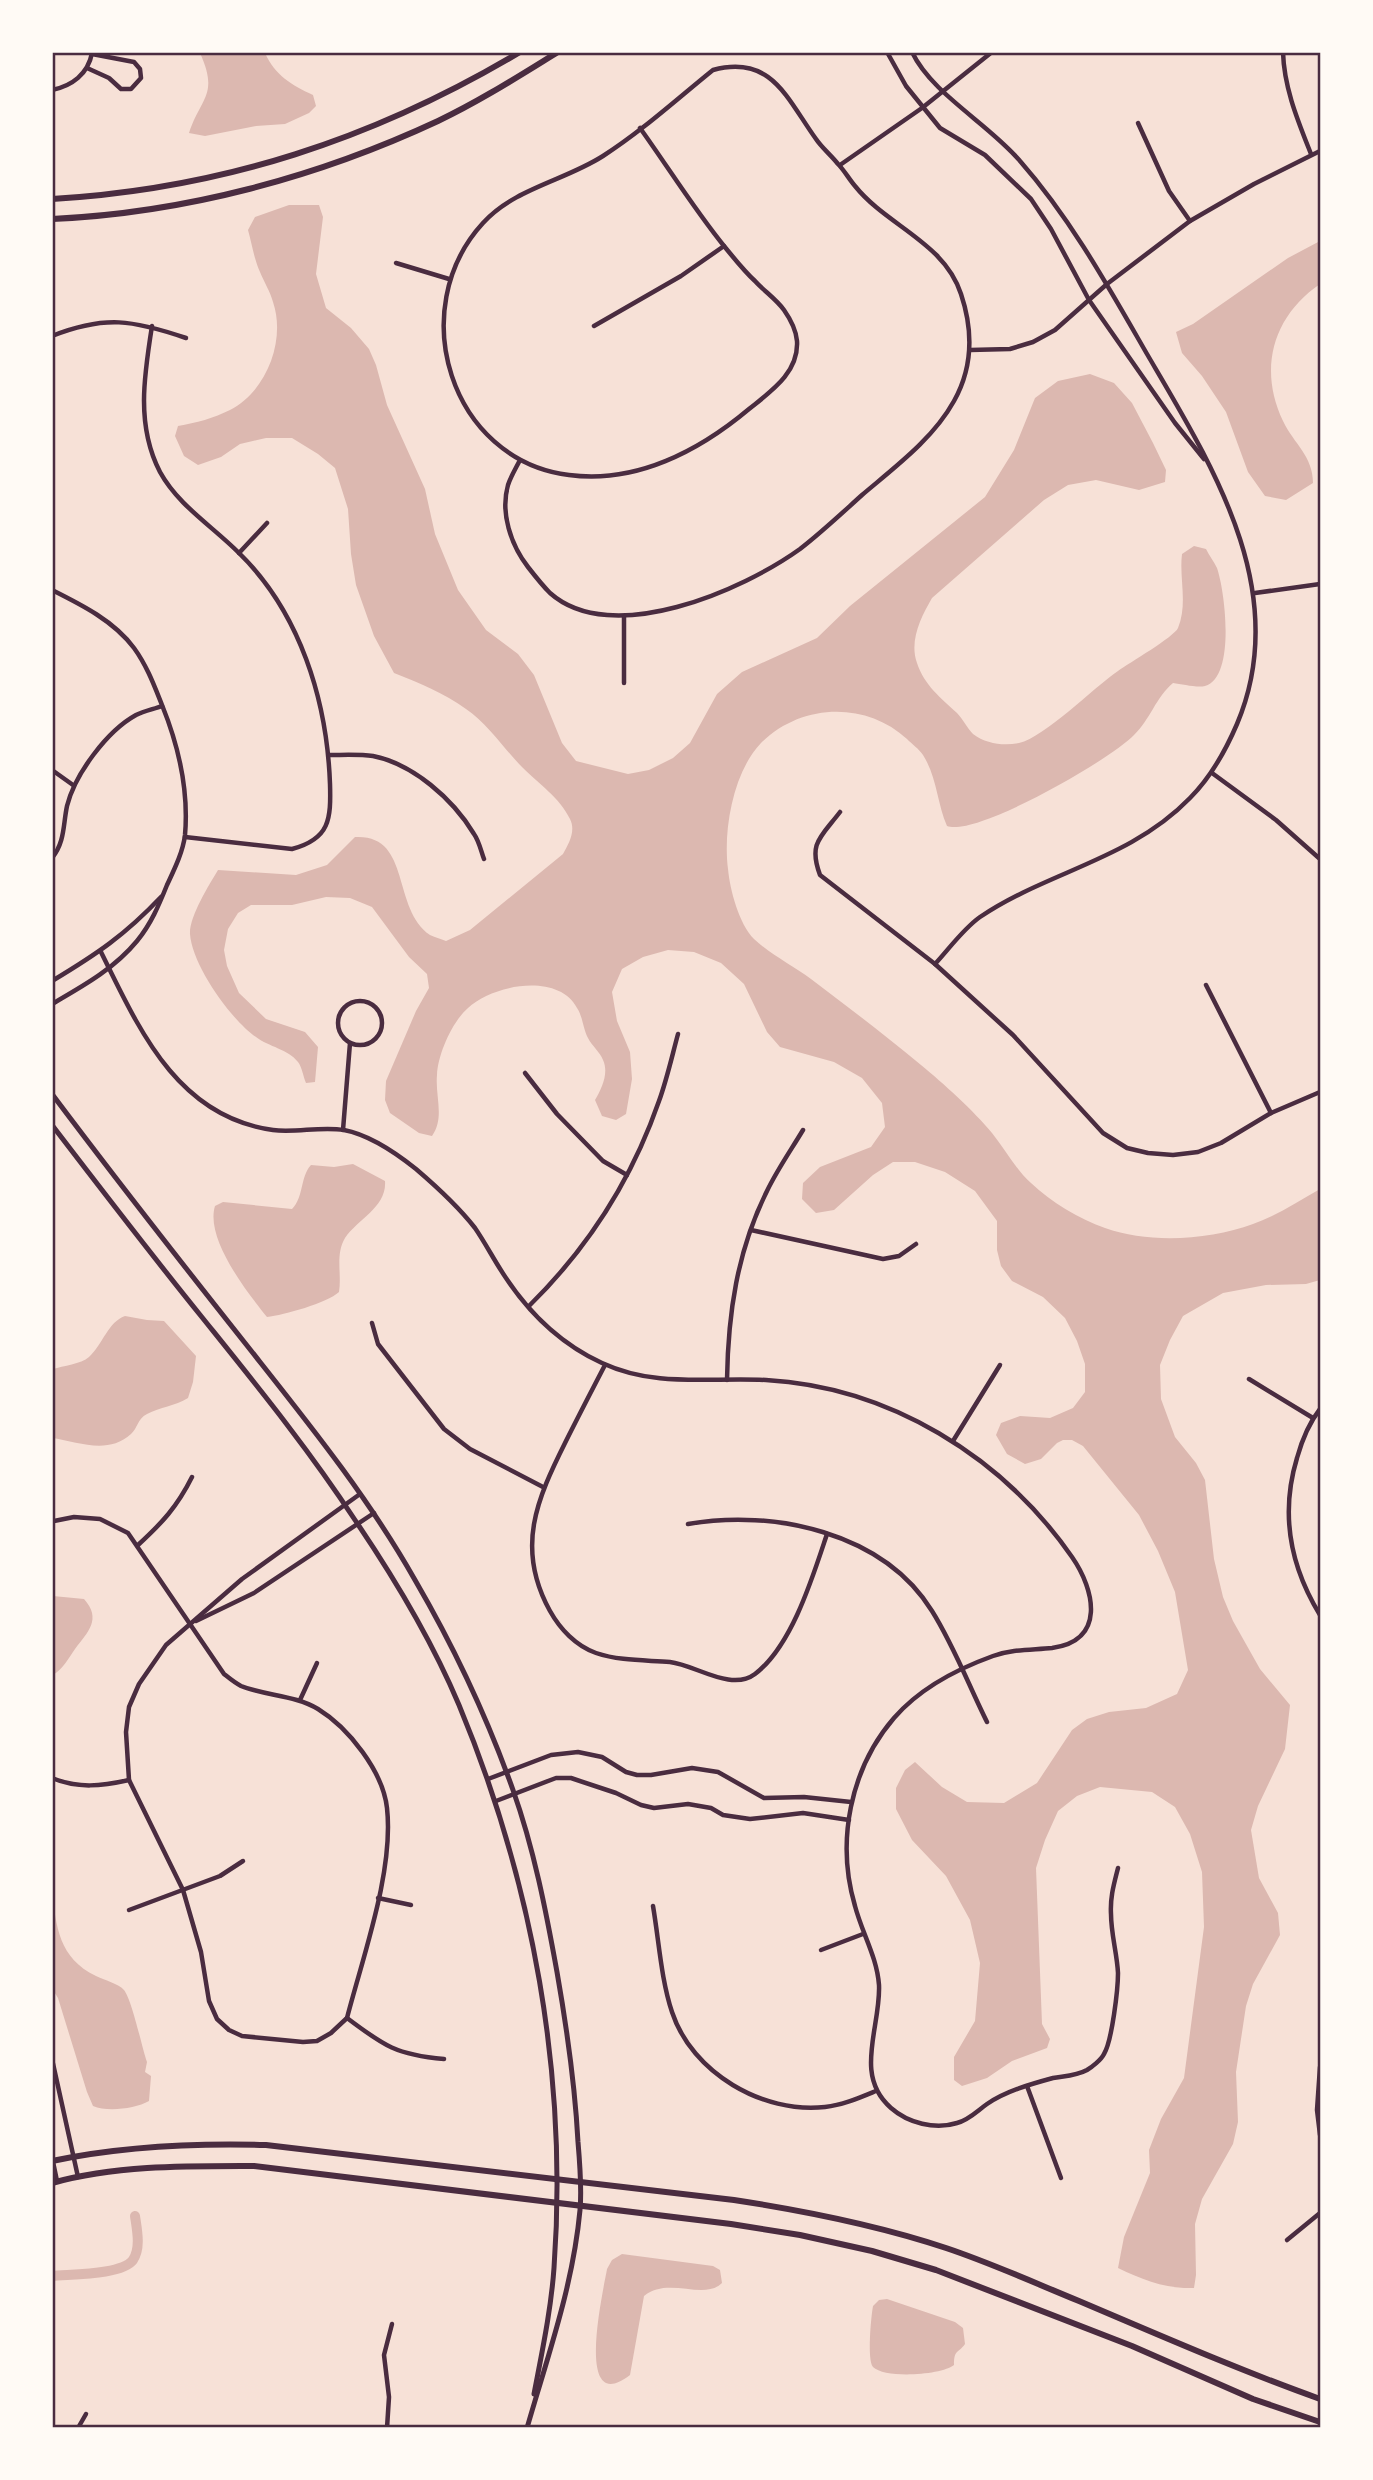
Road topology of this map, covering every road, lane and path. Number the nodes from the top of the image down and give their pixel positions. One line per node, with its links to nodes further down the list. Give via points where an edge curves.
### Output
1 (520, 52): 17 (main road, via 386,122 271,163 148,190)
2 (558, 52): 18 (main road, via 438,121 314,169 203,199)
3 (887, 52): 11 (street)
4 (912, 52): 10 (street, via 925,75)
5 (992, 52): 10 (street)
6 (1283, 52): 15 (street, via 1294,113)
7 (92, 53): 8 (street); 8 (street, via 134,62 141,78 131,89 121,89)
8 (87, 68): 9 (street, via 78,79)
9 (52, 90)
10 (944, 91): 11 (street); 23 (street, via 1020,160)
11 (922, 108): 16 (street); 24 (street, via 940,128 985,155 1031,199)
12 (1138, 122): 19 (street, via 1169,191)
13 (640, 128): 16 (street, via 713,70 744,66 778,83 818,143); 20 (street); 22 (street, via 606,155 505,204 464,247)
14 (1321, 150): 15 (street)
15 (1311, 154): 19 (street)
16 (840, 165): 29 (street, via 856,188 948,268 960,292)
17 (52, 199)
18 (52, 219)
19 (1190, 221): 23 (street)
20 (724, 246): 26 (street); 30 (street, via 782,307 795,328 794,362 785,378 730,425 664,463 628,473 569,475)
21 (396, 263): 22 (street)
22 (449, 279): 30 (street, via 442,339 449,371 478,425)
23 (1107, 284): 24 (street); 31 (street)
24 (1089, 300): 29 (street, via 1055,330 1033,342 1010,349); 31 (street)
25 (152, 326): 27 (street, via 102,321); 28 (street); 33 (street, via 144,379 150,450 178,496)
26 (594, 326)
27 (52, 336)
28 (186, 338)
29 (971, 350): 37 (street, via 954,401 931,435 799,549 719,592 652,614)
30 (520, 460): 37 (street, via 508,486 506,508 509,534 520,558 551,594 598,614)
31 (1211, 468): 36 (street, via 1244,548)
32 (267, 523): 33 (street)
33 (239, 553): 40 (street, via 276,598 296,634 312,674)
34 (1321, 584): 36 (street)
35 (52, 590): 39 (street, via 85,606 133,647)
36 (1255, 593): 42 (street, via 1255,667 1244,708)
37 (624, 617): 38 (street)
38 (624, 683)
39 (162, 706): 43 (street, via 136,715 120,727); 45 (street, via 183,764)
40 (329, 755): 45 (street, via 331,810 318,838 307,845 292,849); 47 (street, via 371,756 414,773 466,822)
41 (52, 770): 43 (street)
42 (1212, 774): 48 (street); 51 (street, via 1162,824 1132,844 1005,901 976,919)
43 (73, 785): 46 (street, via 64,834)
44 (840, 812): 51 (street, via 816,842 814,859 820,875)
45 (185, 837): 49 (street)
46 (52, 858)
47 (484, 859)
48 (1321, 859)
49 (164, 894): 50 (street); 52 (street, via 144,932)
50 (101, 952): 52 (street); 53 (street)
51 (935, 964): 61 (street, via 1013,1035 1084,1115 1127,1148 1173,1155 1198,1152)
52 (109, 969): 55 (street); 63 (street, via 166,1070 187,1091 244,1123 275,1130)
53 (52, 981)
54 (1206, 985): 61 (street)
55 (52, 1004)
56 (678, 1034): 65 (street, via 660,1099)
57 (350, 1043): 57 (street, via 369,1044 380,1033 380,1014 369,1003 353,1002 340,1014 339,1028); 63 (street)
58 (525, 1073): 65 (street, via 603,1161)
59 (1321, 1091): 61 (street)
60 (52, 1094): 79 (street)
61 (1271, 1113)
62 (52, 1125): 80 (street)
63 (343, 1130): 68 (street, via 396,1153 450,1200)
64 (803, 1130): 66 (street, via 767,1191)
65 (627, 1175): 68 (street, via 583,1246)
66 (751, 1230): 67 (street, via 883,1259 899,1256); 73 (street, via 733,1292)
67 (916, 1244)
68 (529, 1307): 70 (street, via 551,1331)
69 (372, 1323): 78 (street, via 378,1344 444,1429 470,1449)
70 (605, 1364): 73 (street, via 684,1382); 78 (street)
71 (1000, 1365): 76 (street)
72 (1249, 1379): 75 (street)
73 (727, 1380): 76 (street, via 768,1380 864,1398)
74 (1321, 1409): 75 (street)
75 (1313, 1418): 87 (street, via 1293,1472 1289,1532 1305,1589)
76 (953, 1441): 90 (street, via 988,1465 1052,1528 1080,1568 1092,1610 1082,1634 1057,1648 1000,1653)
77 (192, 1477): 86 (street, via 167,1518)
78 (543, 1487): 85 (street, via 534,1517 535,1573 556,1622 574,1642 620,1659 672,1662 727,1681 754,1675 792,1626)
79 (360, 1494): 80 (street); 81 (street)
80 (345, 1505): 83 (street); 88 (street, via 243,1579)
81 (374, 1513): 83 (street); 93 (street, via 446,1637)
82 (54, 1521): 86 (street, via 100,1519 128,1533)
83 (358, 1524): 88 (street, via 254,1593); 95 (street, via 397,1586 458,1702)
84 (688, 1524): 85 (street, via 753,1518)
85 (827, 1534): 90 (street, via 888,1564 916,1590 932,1611)
86 (138, 1545): 88 (street)
87 (1321, 1615)
88 (189, 1625): 91 (street, via 224,1674 239,1685); 96 (street, via 152,1662 129,1707 125,1732)
89 (317, 1663): 91 (street)
90 (961, 1669): 92 (street); 99 (street, via 910,1700 889,1723)
91 (300, 1700): 104 (street, via 339,1725 374,1770 387,1805 388,1833)
92 (987, 1722)
93 (506, 1773): 95 (street); 97 (street); 99 (street, via 551,1755 578,1752 602,1757 637,1775 692,1768 718,1772 764,1798)
94 (52, 1778): 96 (street, via 82,1786)
95 (488, 1779): 98 (street)
96 (129, 1780): 103 (street)
97 (514, 1793): 98 (street); 100 (street, via 556,1778 571,1778 653,1808 688,1804 750,1819 803,1813); 123 (street, via 545,1903 569,2034)
98 (496, 1801): 121 (street, via 524,1908 549,2037)
99 (851, 1802): 100 (street)
100 (849, 1820): 108 (street, via 847,1870)
101 (243, 1861): 103 (street)
102 (1118, 1868): 114 (street, via 1111,1891 1118,1979 1104,2055 1080,2074)
103 (183, 1890): 107 (street); 110 (street, via 209,2001 217,2019 229,2030 242,2036 310,2041 331,2033)
104 (378, 1898): 105 (street); 110 (street)
105 (411, 1905)
106 (653, 1906): 115 (street, via 672,2014 710,2068 775,2104 824,2107)
107 (129, 1910)
108 (863, 1934): 109 (street); 115 (street, via 878,1977 878,2014 870,2050)
109 (821, 1950)
110 (347, 2018): 112 (street, via 397,2052)
111 (52, 2059): 117 (street)
112 (444, 2059)
113 (1321, 2067): 116 (street, via 1317,2110)
114 (1027, 2086): 115 (street, via 990,2102 960,2123 940,2126 906,2118); 120 (street)
115 (876, 2091)
116 (1321, 2135)
117 (75, 2156): 118 (main road); 119 (street); 121 (main road, via 202,2143 266,2145)
118 (53, 2160): 122 (street)
119 (78, 2178): 122 (main road); 124 (main road, via 157,2168 254,2165)
120 (1062, 2178)
121 (556, 2179): 123 (main road); 124 (street)
122 (55, 2182)
123 (580, 2182): 125 (street); 129 (main road, via 734,2200 868,2224 999,2267)
124 (557, 2203): 125 (main road); 131 (street, via 554,2271)
125 (580, 2206): 131 (street, via 561,2317); 132 (main road, via 731,2224 872,2251 1001,2294 1253,2399)
126 (1321, 2213): 127 (street)
127 (1287, 2240)
128 (392, 2325): 134 (street, via 384,2355)
129 (1321, 2399)
130 (86, 2414): 133 (street)
131 (529, 2420): 135 (street)
132 (1321, 2422)
133 (78, 2427)
134 (387, 2427)
135 (527, 2427)

